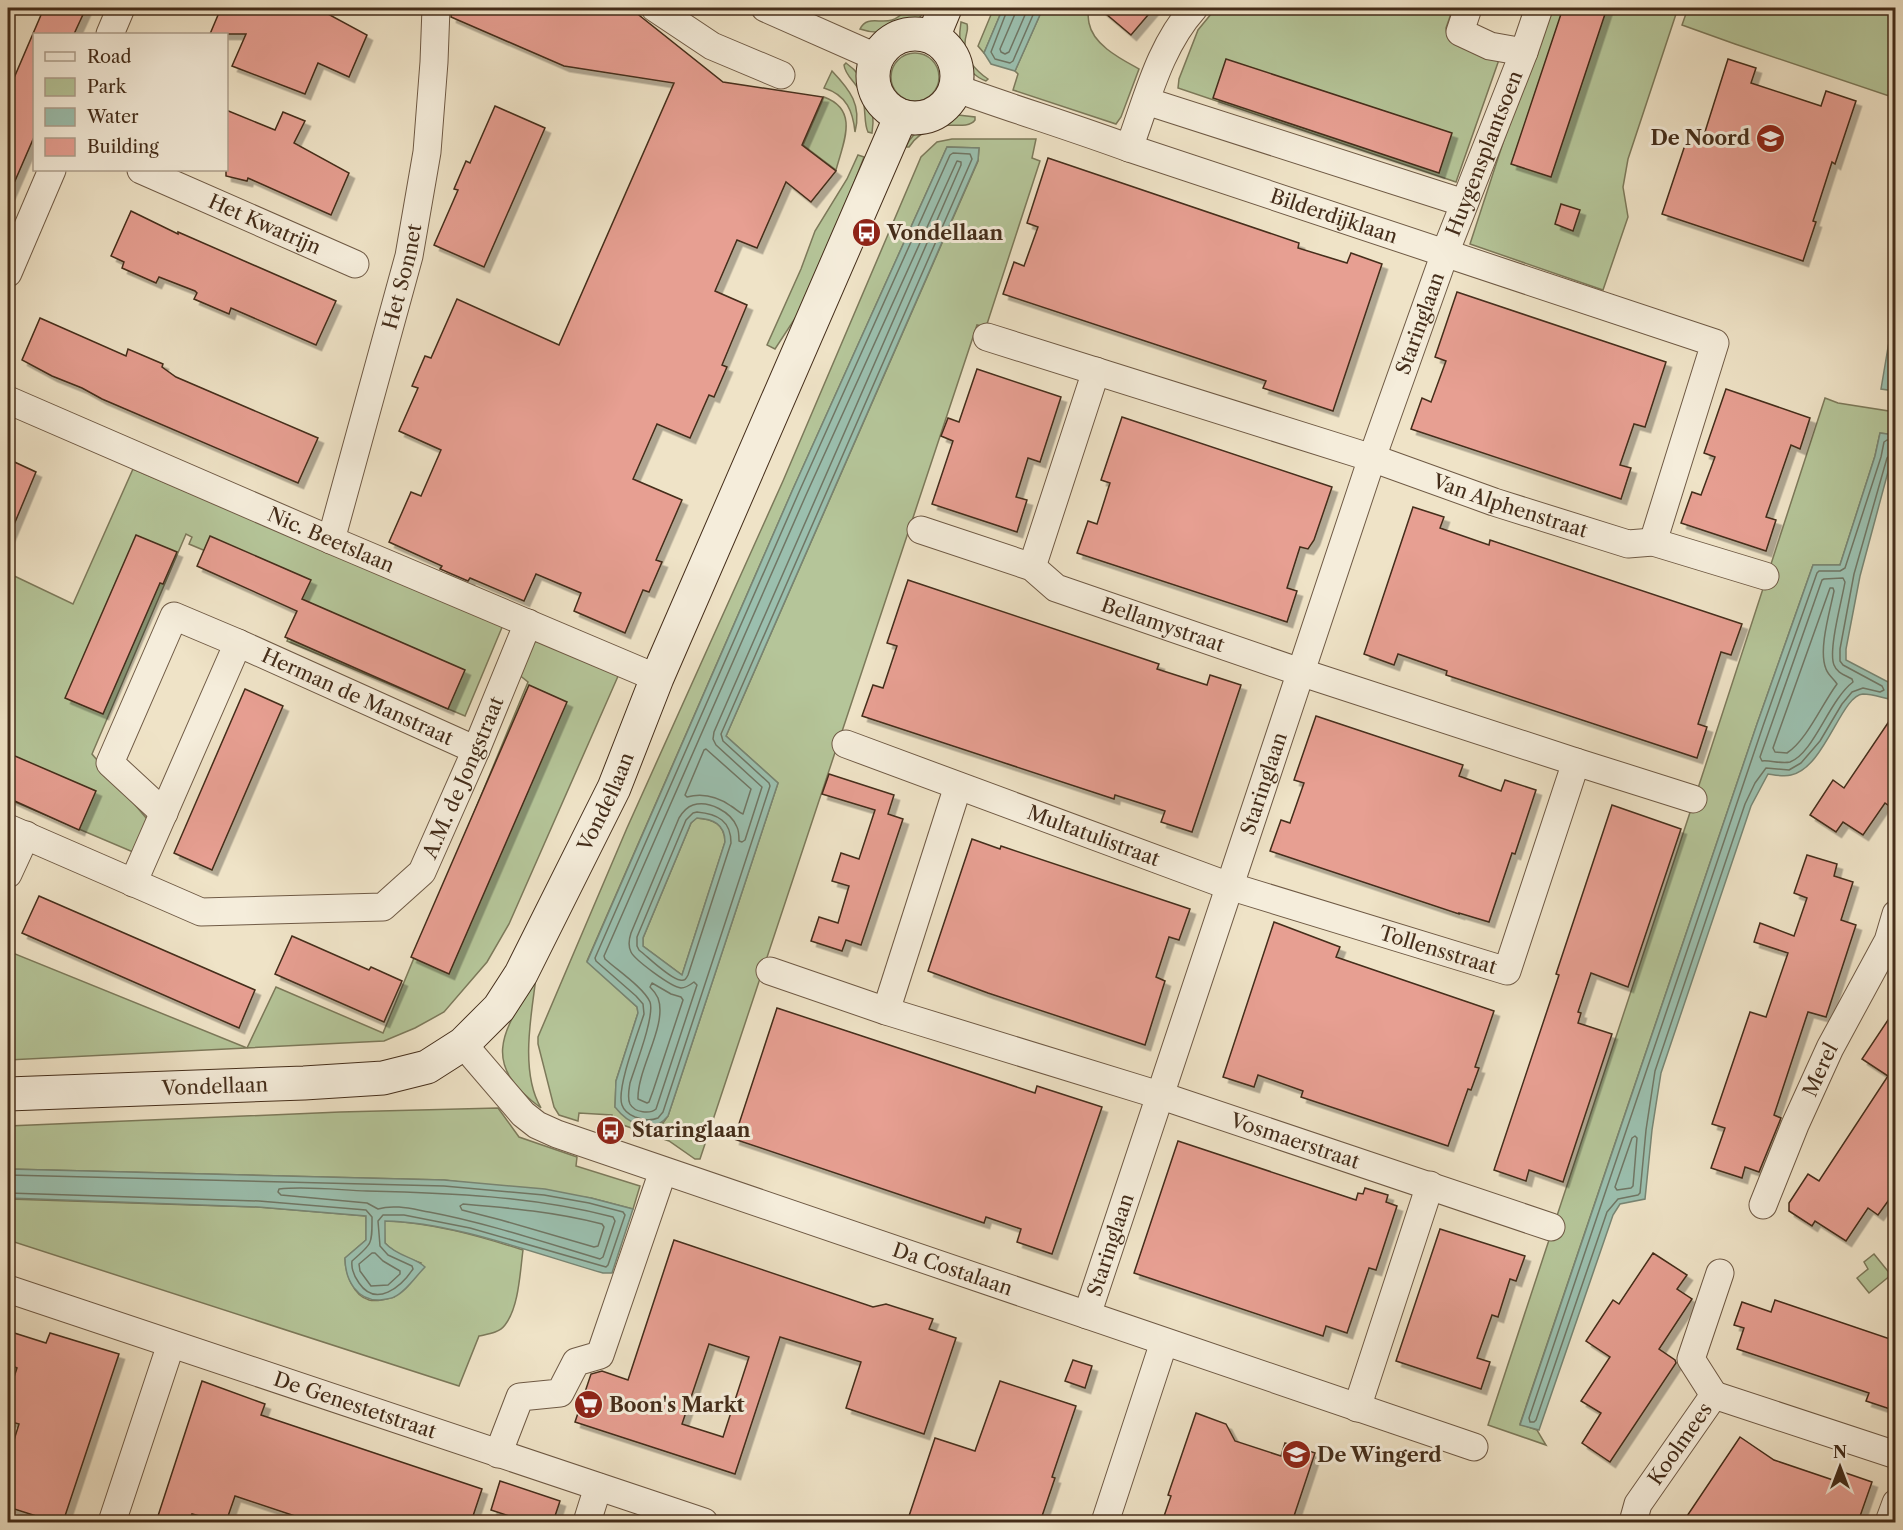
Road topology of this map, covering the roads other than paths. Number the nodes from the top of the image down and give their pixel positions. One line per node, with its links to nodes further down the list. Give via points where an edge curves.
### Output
1 (121, 8): 9 (street)
2 (436, 8): 29 (street, Het Sonnet, via 428,152 409,256)
3 (655, 8): 13 (street, via 712,46)
4 (765, 8): 12 (street)
5 (945, 8): 10 (street)
6 (1194, 8): 15 (street, via 1179,24 1163,54)
7 (1468, 8): 11 (street, Huygensplantsoen, via 1460,32 1490,46)
8 (1539, 8): 11 (street, Huygensplantsoen)
9 (110, 33)
10 (933, 37): 12 (street, via 901,36 887,44); 14 (street, via 954,60 958,75)
11 (1524, 52): 20 (street, Huygensplantsoen)
12 (878, 58): 16 (street, via 873,71 879,98)
13 (781, 75)
14 (955, 88): 16 (street, via 939,111 920,117); 17 (street, Bilderdijklaan)
15 (1146, 101): 17 (street); 20 (street)
16 (901, 116): 36 (street, Vondellaan)
17 (1129, 148): 21 (street, Bilderdijklaan)
18 (52, 171): 23 (street)
19 (143, 171): 22 (street, Het Kwatrijn)
20 (1464, 203): 21 (street, Huygensplantsoen)
21 (1445, 253): 27 (street, Staringlaan); 30 (street, Bilderdijklaan, via 1714,343)
22 (355, 264)
23 (8, 273)
24 (987, 337): 25 (street)
25 (1096, 371): 27 (street); 31 (street)
26 (8, 400): 29 (street, Nic. Beetslaan)
27 (1372, 458): 30 (street, Van Alphenstraat, via 1628,544); 35 (street, Staringlaan)
28 (921, 530): 31 (street, Bellamystraat)
29 (331, 540): 33 (street, Nic. Beetslaan)
30 (1653, 542): 32 (street, Van Alphenstraat)
31 (1032, 567): 35 (street, Bellamystraat, via 1056,588)
32 (1765, 576)
33 (528, 623): 36 (street, Nic. Beetslaan); 38 (street, A.M. de Jongstraat)
34 (238, 643): 38 (street, Herman de Manstraat); 42 (street, Herman de Manstraat); 42 (street, Herman de Manstraat, via 174,616 110,763)
35 (1300, 672): 39 (street); 46 (street, Staringlaan)
36 (657, 678): 51 (street, Vondellaan, via 614,789 521,974 499,1008)
37 (846, 744): 40 (street, Multatulistraat)
38 (476, 750): 45 (street, A.M. de Jongstraat, via 422,872 383,907 201,912)
39 (1576, 762): 41 (street); 46 (street, Tollensstraat, via 1507,971)
40 (958, 786): 46 (street, Multatulistraat); 50 (street)
41 (1693, 799)
42 (164, 813): 45 (street, Herman de Manstraat)
43 (17, 831): 44 (street, A.M. de Jongstraat); 45 (street, A.M. de Jongstraat)
44 (8, 874)
45 (132, 883)
46 (1229, 886): 53 (street, Staringlaan)
47 (1896, 914): 48 (street, Merel)
48 (1892, 944): 56 (street, Merel, via 1830,1048)
49 (770, 971): 50 (street)
50 (886, 1011): 53 (street)
51 (463, 1044): 52 (street, Vondellaan, via 428,1067 383,1078); 54 (street, Da Costalaan, via 537,1125)
52 (8, 1094)
53 (1160, 1095): 55 (street, Vosmaerstraat); 60 (street, Staringlaan)
54 (663, 1171): 60 (street, Da Costalaan); 66 (street, via 600,1355 576,1362 560,1393 520,1397)
55 (1430, 1185): 57 (street, Vosmaerstraat); 64 (street)
56 (1763, 1205)
57 (1551, 1227)
58 (1720, 1274): 63 (street, via 1691,1359)
59 (8, 1289): 62 (street, De Genestetstraat)
60 (1086, 1316): 61 (street, Da Costalaan)
61 (1164, 1342): 64 (street, Da Costalaan); 74 (street)
62 (171, 1344): 66 (street, De Genestetstraat); 71 (street)
63 (1714, 1395): 67 (street, Koolmees); 70 (street, Koolmees)
64 (1357, 1408): 65 (street, Da Costalaan)
65 (1474, 1447)
66 (498, 1454): 68 (street, De Genestetstraat)
67 (1896, 1455)
68 (598, 1487): 72 (street); 73 (street, De Genestetstraat)
69 (1896, 1503): 75 (street)
70 (1635, 1513)
71 (111, 1522)
72 (587, 1522)
73 (704, 1522)
74 (1105, 1522)
75 (1889, 1522)

